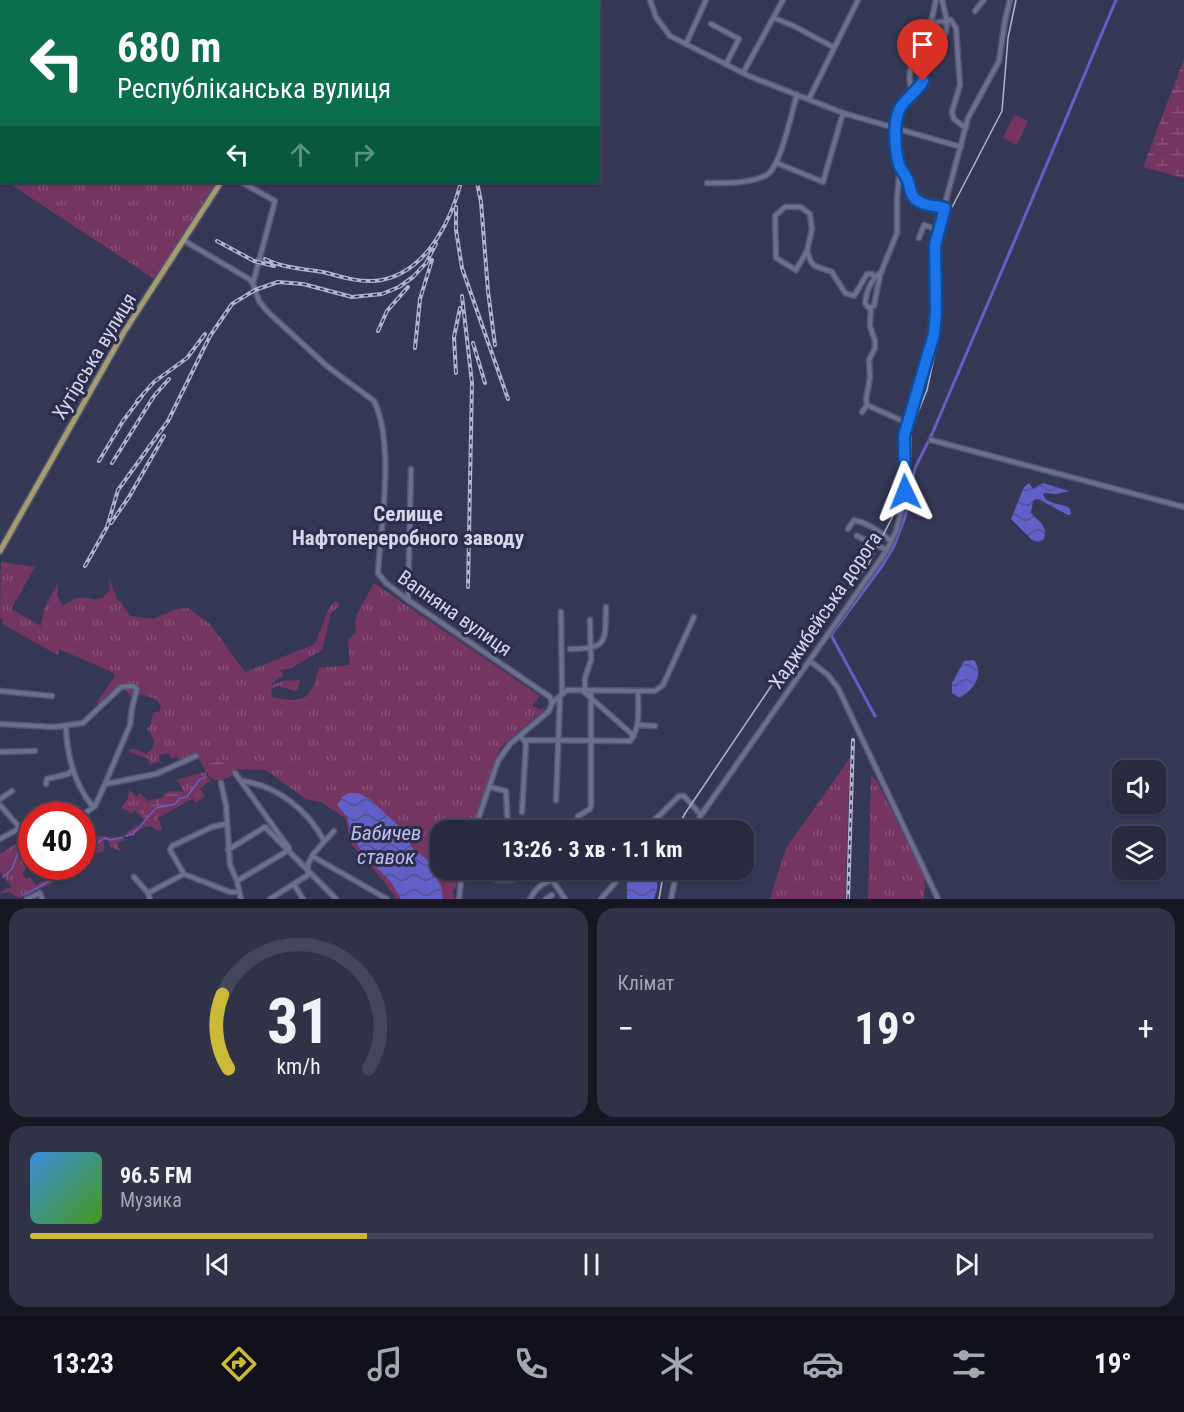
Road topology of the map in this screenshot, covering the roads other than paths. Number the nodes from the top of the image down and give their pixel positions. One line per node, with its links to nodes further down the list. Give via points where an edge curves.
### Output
1 (650, 0): 14 (street, via 656,17 670,36)
2 (706, 0): 14 (street)
3 (783, 0): 10 (street)
4 (858, 0): 15 (street)
5 (936, 0): 12 (street)
6 (942, 0): 11 (street)
7 (984, 0): 9 (street)
8 (1010, 0): 22 (street, Хаджибейська дорога, via 999,61 972,108)
9 (975, 11)
10 (774, 18): 15 (street); 17 (street)
11 (947, 21): 12 (street); 18 (street, via 946,32); 22 (street, via 951,20 956,28 960,78 952,112 954,119)
12 (930, 23): 18 (street, via 914,57 910,85)
13 (711, 24): 16 (street, via 739,39)
14 (686, 44): 16 (street)
15 (833, 47): 20 (street)
16 (726, 64): 17 (street)
17 (743, 73): 19 (street)
18 (915, 93): 23 (street, via 900,109)
19 (797, 94): 20 (street); 25 (street)
20 (808, 99): 21 (street)
21 (843, 113): 23 (street); 25 (street, via 823,182)
22 (966, 128): 24 (street, Хаджибейська дорога)
23 (894, 129): 24 (street); 26 (street)
24 (961, 147): 30 (street, Хаджибейська дорога)
25 (777, 162): 29 (street, via 768,174 752,180)
26 (900, 166): 30 (street, via 916,200); 35 (street, via 897,233)
27 (220, 183): 33 (main road, Хутірська вулиця)
28 (243, 183): 37 (street, via 275,201)
29 (707, 183)
30 (945, 208): 31 (street, Хаджибейська дорога)
31 (938, 230): 32 (street, via 924,225); 41 (street, Хаджибейська дорога, via 934,253 936,322)
32 (919, 238)
33 (183, 240): 37 (street); 49 (main road, Хутірська вулиця, via 124,332)
34 (807, 251): 34 (street, via 812,229 810,214 801,207 785,207 775,216 776,258 796,270); 36 (street, via 811,262 832,272 850,296 854,296 867,274)
35 (882, 271): 36 (street); 38 (street)
36 (875, 277): 38 (street, via 866,292 865,303)
37 (253, 284): 50 (street, Вапняна вулиця, via 269,313 328,367 369,395 376,405 385,461 378,573)
38 (871, 307): 39 (street, via 875,348 869,360)
39 (867, 405): 40 (street); 41 (street)
40 (862, 412)
41 (908, 423): 47 (street, Хаджибейська дорога, via 904,442 905,498)
42 (931, 440): 44 (street)
43 (411, 469): 50 (street)
44 (1184, 507)
45 (848, 529): 47 (street, via 854,520 859,521)
46 (857, 536): 48 (street)
47 (891, 541): 48 (street, Хаджибейська дорога)
48 (887, 550): 57 (street, Хаджибейська дорога)
49 (0, 551)
50 (408, 600): 64 (street, Вапняна вулиця, via 548,693)
51 (606, 607): 56 (street, via 604,638)
52 (561, 612): 62 (street)
53 (694, 617): 60 (street, via 663,685 656,691)
54 (590, 620): 56 (street)
55 (570, 649): 56 (street)
56 (591, 649): 59 (street)
57 (810, 661): 91 (street, Хаджибейська дорога); 131 (street, via 838,688)
58 (0, 691): 61 (street)
59 (586, 691): 60 (street); 62 (street, via 567,690); 63 (street); 63 (street)
60 (638, 691): 66 (street)
61 (52, 696)
62 (561, 696): 64 (street); 72 (street)
63 (591, 700): 70 (street); 73 (street)
64 (552, 703): 69 (street, via 545,716)
65 (0, 724): 68 (street)
66 (637, 725): 67 (street); 70 (street)
67 (655, 726)
68 (66, 727): 77 (street, via 68,758); 82 (street, via 83,723 121,687 137,689 130,724)
69 (520, 736): 71 (street); 83 (street, via 498,761)
70 (634, 736): 73 (street, via 630,741)
71 (524, 740): 72 (street); 90 (street)
72 (559, 740): 73 (street); 86 (street)
73 (591, 740): 92 (street, via 591,805)
74 (35, 751): 75 (street)
75 (0, 752)
76 (196, 756): 82 (street, via 156,774)
77 (73, 769): 81 (street, via 47,779); 87 (street)
78 (235, 773): 79 (street)
79 (242, 781): 102 (street, via 256,783 293,803); 104 (street)
80 (221, 783): 97 (street)
81 (46, 784)
82 (105, 784): 88 (street)
83 (490, 787): 93 (street); 94 (street, via 507,791)
84 (12, 791): 85 (street)
85 (0, 799)
86 (556, 800)
87 (89, 802)
88 (96, 802)
89 (0, 805): 98 (street)
90 (522, 812)
91 (701, 815): 95 (street, via 679,795); 96 (street, Хаджибейська дорога)
92 (578, 816)
93 (478, 820)
94 (508, 820)
95 (654, 820)
96 (698, 820)
97 (226, 824): 103 (street); 107 (street, via 170,848)
98 (18, 826)
99 (18, 829): 101 (street)
100 (334, 831): 102 (street)
101 (0, 839)
102 (324, 841): 105 (street)
103 (228, 850): 104 (street, via 265,827); 112 (street)
104 (289, 850): 106 (street); 112 (street)
105 (312, 856): 106 (street); 124 (street)
106 (308, 869): 114 (street, via 308,875); 123 (street)
107 (184, 874): 115 (street); 117 (street)
108 (134, 877): 117 (street)
109 (461, 880): 125 (street)
110 (617, 880): 129 (street)
111 (675, 880): 130 (street)
112 (237, 881): 115 (street)
113 (554, 881): 126 (street, via 538,886); 128 (street)
114 (294, 884): 121 (street); 122 (street)
115 (239, 892): 120 (street)
116 (552, 895): 127 (street)
117 (148, 897)
118 (27, 899): 119 (street, via 40,893)
119 (42, 899)
120 (241, 899)
121 (270, 899)
122 (303, 899)
123 (336, 899)
124 (387, 899)
125 (459, 899)
126 (530, 899)
127 (546, 899)
128 (565, 899)
129 (601, 899)
130 (671, 899)
131 (938, 899)

